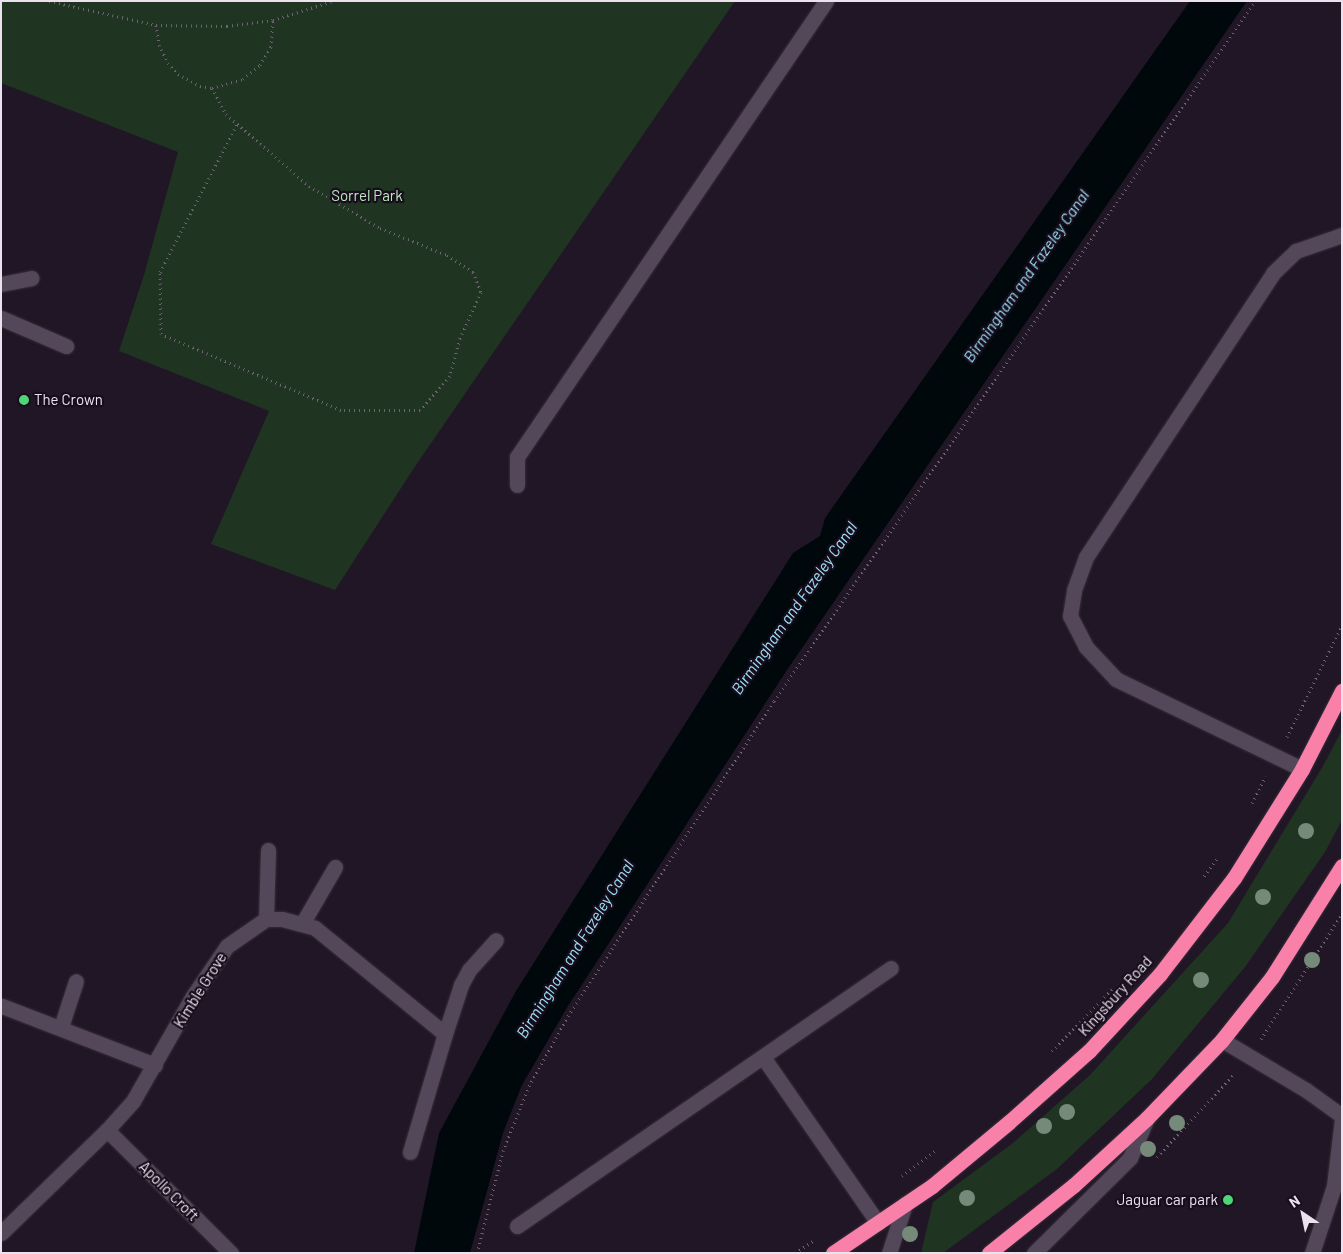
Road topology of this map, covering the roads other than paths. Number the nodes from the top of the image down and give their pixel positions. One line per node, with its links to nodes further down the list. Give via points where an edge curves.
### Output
1 (826, 1): 7 (street, via 517,457)
2 (1342, 235): 9 (street, via 1296,251 1273,273 1086,557 1074,590 1070,616 1086,647 1116,679)
3 (31, 278): 4 (street)
4 (1, 284)
5 (1, 318): 6 (street)
6 (66, 346)
7 (517, 485)
8 (1342, 691): 9 (highway, Kingsbury Road)
9 (1302, 769): 28 (highway, Kingsbury Road, via 1234,878 1160,974 1089,1051 981,1145)
10 (268, 850): 13 (street)
11 (335, 866): 14 (street)
12 (1342, 866): 21 (highway, via 1272,978)
13 (266, 919): 14 (street); 23 (street, Kimble Grove, via 227,946 193,996)
14 (302, 924): 20 (street, via 315,928)
15 (496, 940): 20 (street, via 469,970)
16 (891, 968): 22 (street)
17 (76, 981): 19 (street)
18 (2, 1006): 19 (street)
19 (61, 1027): 23 (street)
20 (445, 1034): 27 (street)
21 (1222, 1040): 24 (highway); 25 (street, via 1306,1090)
22 (763, 1057): 29 (street); 30 (street)
23 (154, 1065): 26 (street, Kimble Grove, via 133,1101)
24 (1147, 1118): 35 (highway, via 1074,1185); 36 (street, via 1130,1158)
25 (1342, 1118): 37 (street, via 1334,1186)
26 (107, 1130): 31 (street, Kimble Grove); 32 (street, Apollo Croft)
27 (410, 1152)
28 (905, 1204): 29 (highway, Kingsbury Road); 34 (street)
29 (878, 1223): 33 (highway, Kingsbury Road)
30 (517, 1226)
31 (1, 1233)
32 (231, 1253)
33 (833, 1253)
34 (889, 1253)
35 (989, 1253)
36 (1034, 1253)
37 (1312, 1253)

